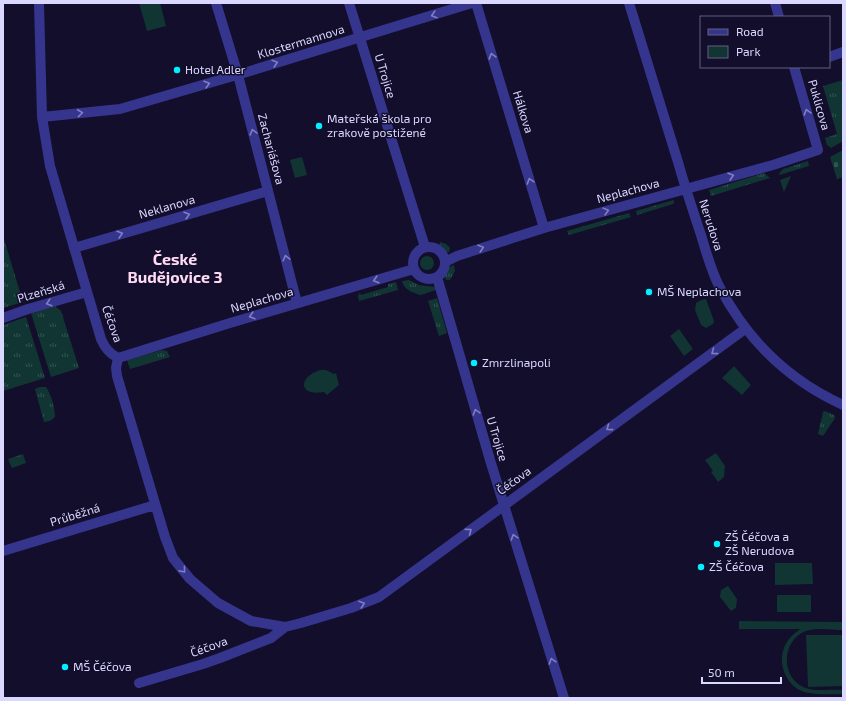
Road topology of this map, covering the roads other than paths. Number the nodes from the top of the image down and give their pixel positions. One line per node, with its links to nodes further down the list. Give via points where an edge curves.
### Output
1 (39, 3): 14 (street, Čéčova)
2 (216, 3): 13 (street, Zachariášova)
3 (349, 3): 9 (street, U Trojice)
4 (472, 3): 9 (street, Klostermannova, one-way to 9)
5 (476, 3): 18 (street, Hálkova, one-way to 5)
6 (629, 3): 16 (street, Nerudova)
7 (775, 3): 8 (street)
8 (779, 16)
9 (360, 38): 13 (street, Klostermannova, one-way to 9); 19 (street, U Trojice)
10 (843, 52): 11 (street)
11 (830, 57)
12 (795, 68): 15 (street, Puklicova, one-way to 12)
13 (238, 75): 14 (street, Klostermannova, one-way to 13, via 120,109); 17 (street, Zachariášova, one-way to 13)
14 (42, 117): 20 (street, Čéčova, via 50,166)
15 (818, 150): 16 (street, Neplachova, one-way to 15)
16 (686, 189): 18 (street, Neplachova, one-way to 16); 27 (street, Nerudova, via 719,286)
17 (268, 191): 20 (street, Neklanova, one-way to 17); 25 (street, Zachariášova, one-way to 17)
18 (544, 228): 21 (street, Neplachova, one-way to 18)
19 (425, 247): 21 (street, via 438,250); 22 (street, via 414,258)
20 (74, 248): 24 (street, Čéčova)
21 (445, 262): 23 (street, via 443,271)
22 (414, 269): 23 (street, via 425,279); 25 (street, Neplachova, one-way to 25)
23 (437, 277): 31 (street, U Trojice, one-way to 23)
24 (87, 292): 26 (street, Plzeňská, one-way to 26); 28 (street, Čéčova, via 106,350)
25 (297, 303): 28 (street, Neplachova, one-way to 28)
26 (3, 318)
27 (745, 329): 29 (street, Nerudova, via 791,375); 31 (street, Čéčova, one-way to 31)
28 (118, 358): 30 (street, Čéčova, via 117,376)
29 (843, 406)
30 (155, 505): 32 (street, Průběžná); 33 (street, Čéčova, one-way to 33, via 173,558 190,579 218,603 251,621)
31 (504, 505): 33 (street, Čéčova, one-way to 31, via 379,597); 35 (street, U Trojice, one-way to 31)
32 (3, 551)
33 (285, 627): 34 (street, Čéčova, via 271,638 227,655)
34 (139, 683)
35 (564, 698)

